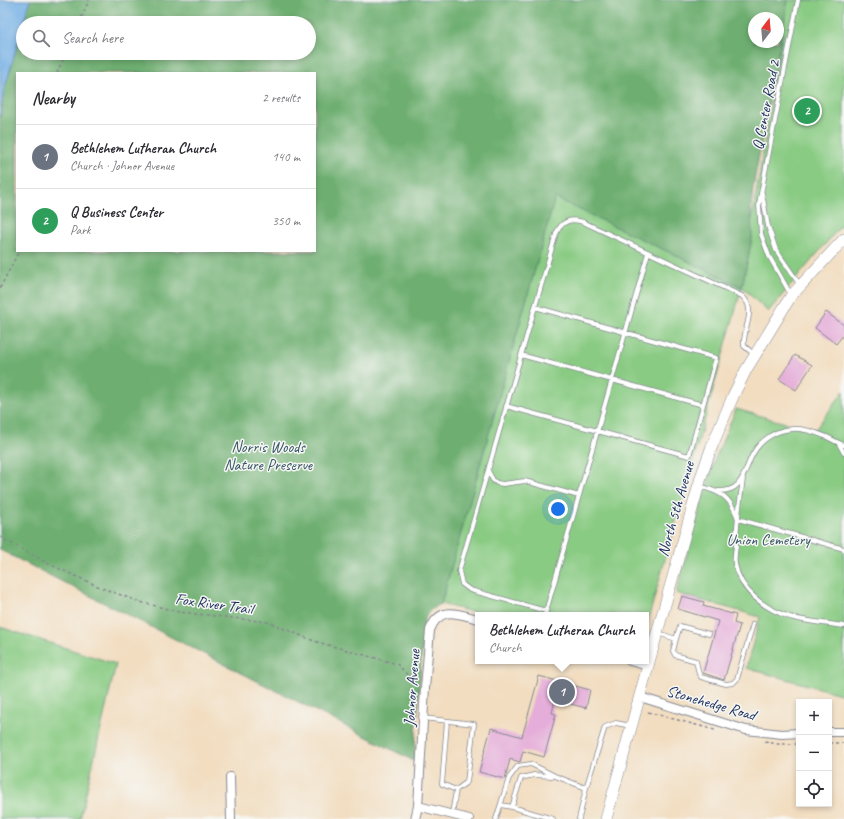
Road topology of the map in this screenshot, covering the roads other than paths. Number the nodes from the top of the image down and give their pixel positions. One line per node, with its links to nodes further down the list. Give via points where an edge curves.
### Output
1 (798, 0): 2 (lane, Q Center Road 2)
2 (762, 191): 5 (lane, via 768,226 776,250); 6 (lane, Q Center Road 2, via 759,204 761,234 769,256)
3 (844, 239): 5 (main road, North 5th Avenue)
4 (648, 253): 7 (lane, via 583,222 564,222 556,234); 8 (lane); 10 (lane, via 745,299 749,314 744,343 746,348)
5 (801, 286): 6 (main road, North 5th Avenue)
6 (792, 296): 10 (main road, North 5th Avenue)
7 (535, 307): 8 (lane); 9 (lane)
8 (625, 333): 11 (lane); 12 (lane, via 716,358)
9 (521, 355): 11 (lane); 13 (lane)
10 (756, 355): 19 (main road, North 5th Avenue, via 734,394 712,446)
11 (612, 380): 12 (lane); 14 (lane)
12 (703, 405): 14 (lane, via 689,456)
13 (506, 406): 14 (lane); 17 (lane)
14 (597, 431): 21 (lane)
15 (842, 444): 16 (lane); 18 (lane, via 800,430 777,432 758,446)
16 (844, 453)
17 (487, 471): 21 (lane, via 497,483 525,481); 24 (lane, via 460,565 459,576 462,584 470,590)
18 (743, 479): 20 (lane, via 730,490); 22 (lane)
19 (699, 486): 20 (lane); 29 (main road, North 5th Avenue)
20 (715, 490): 22 (lane, via 727,498)
21 (579, 496): 25 (lane)
22 (738, 519): 23 (lane); 28 (lane, via 735,563 747,589 777,612 791,617)
23 (844, 549)
24 (542, 612)
25 (545, 612)
26 (475, 618): 36 (street, Johnor Avenue, via 452,613 444,614 433,623 429,637)
27 (753, 624): 31 (lane, via 734,683 726,684 701,677 696,661 675,655 673,651)
28 (844, 626)
29 (657, 633): 31 (lane); 32 (main road, North 5th Avenue)
30 (709, 634): 31 (lane, via 680,626)
31 (676, 639)
32 (649, 662)
33 (641, 664): 34 (street)
34 (648, 666): 35 (main road, North 5th Avenue)
35 (640, 697): 38 (main road, North 5th Avenue); 41 (street, Stonehedge Road, via 746,730)
36 (423, 718): 37 (lane); 47 (street, Johnor Avenue)
37 (447, 721): 45 (lane, via 442,784); 45 (lane, via 474,724 467,782)
38 (632, 726): 44 (lane, via 616,723 605,727); 56 (main road, North 5th Avenue)
39 (832, 732): 40 (street)
40 (844, 732)
41 (796, 733)
42 (555, 776): 44 (lane); 46 (lane, via 531,764 518,766 509,778); 48 (lane, via 534,775 521,778)
43 (230, 777): 50 (street)
44 (586, 788): 55 (lane)
45 (456, 790): 49 (lane)
46 (501, 805): 48 (lane); 53 (lane)
47 (418, 806): 49 (street); 51 (street, Johnor Avenue)
48 (512, 807): 54 (lane)
49 (452, 814): 52 (street)
50 (231, 819)
51 (415, 819)
52 (469, 819)
53 (496, 819)
54 (553, 819)
55 (579, 819)
56 (606, 819)

